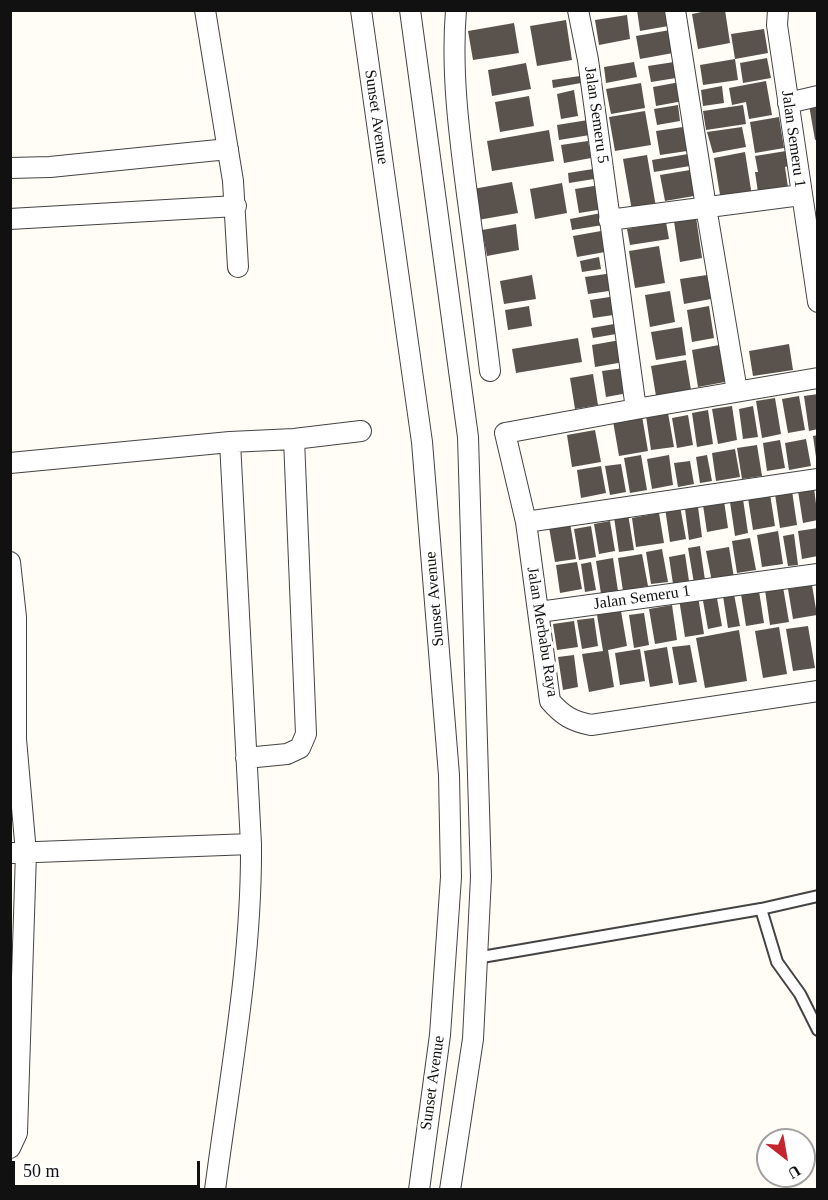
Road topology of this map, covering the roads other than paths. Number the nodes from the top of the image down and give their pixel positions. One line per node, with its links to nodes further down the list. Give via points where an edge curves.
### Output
1 (205, 10): 10 (street)
2 (361, 10): 44 (street, Sunset Avenue, via 422,442 449,775 451,877 440,1035)
3 (410, 10): 40 (street, Sunset Avenue, via 468,437 481,877)
4 (456, 10): 20 (street, via 454,43 461,142)
5 (578, 10): 16 (street, Jalan Semeru 5)
6 (675, 10): 14 (street)
7 (778, 10): 9 (street, Jalan Semeru 1)
8 (818, 96): 9 (street)
9 (788, 103): 12 (street, Jalan Semeru 1)
10 (228, 149): 11 (street); 13 (street)
11 (10, 168)
12 (806, 190): 14 (street); 18 (street, Jalan Semeru 1)
13 (236, 206): 15 (street); 17 (street)
14 (706, 207): 16 (street); 22 (street)
15 (10, 219)
16 (609, 220): 23 (street, Jalan Semeru 5)
17 (238, 267)
18 (816, 281): 19 (street, Jalan Semeru 1)
19 (818, 302)
20 (490, 372)
21 (818, 378): 22 (street)
22 (737, 391): 23 (street)
23 (636, 410): 29 (street, Jalan Merbabu Raya, via 505,433)
24 (361, 431): 25 (street)
25 (294, 439): 26 (street); 35 (street, via 306,734 300,748 287,754)
26 (230, 442): 27 (street); 35 (street)
27 (10, 463)
28 (818, 479): 29 (street)
29 (526, 522): 32 (street, Jalan Merbabu Raya)
30 (10, 562): 34 (street, via 16,617)
31 (818, 574): 32 (street, Jalan Semeru 1)
32 (539, 612): 33 (street, Jalan Merbabu Raya, via 550,701 574,722 591,725)
33 (818, 691)
34 (13, 736): 37 (street)
35 (246, 758): 36 (street)
36 (251, 844): 37 (street); 43 (street, via 246,952)
37 (18, 853): 42 (street, via 17,1133)
38 (818, 896): 39 (lane)
39 (761, 909): 40 (lane); 41 (lane, via 777,962 800,994)
40 (476, 958): 45 (street, Sunset Avenue, via 473,1040)
41 (818, 1030)
42 (10, 1148)
43 (215, 1190)
44 (419, 1190)
45 (450, 1190)

